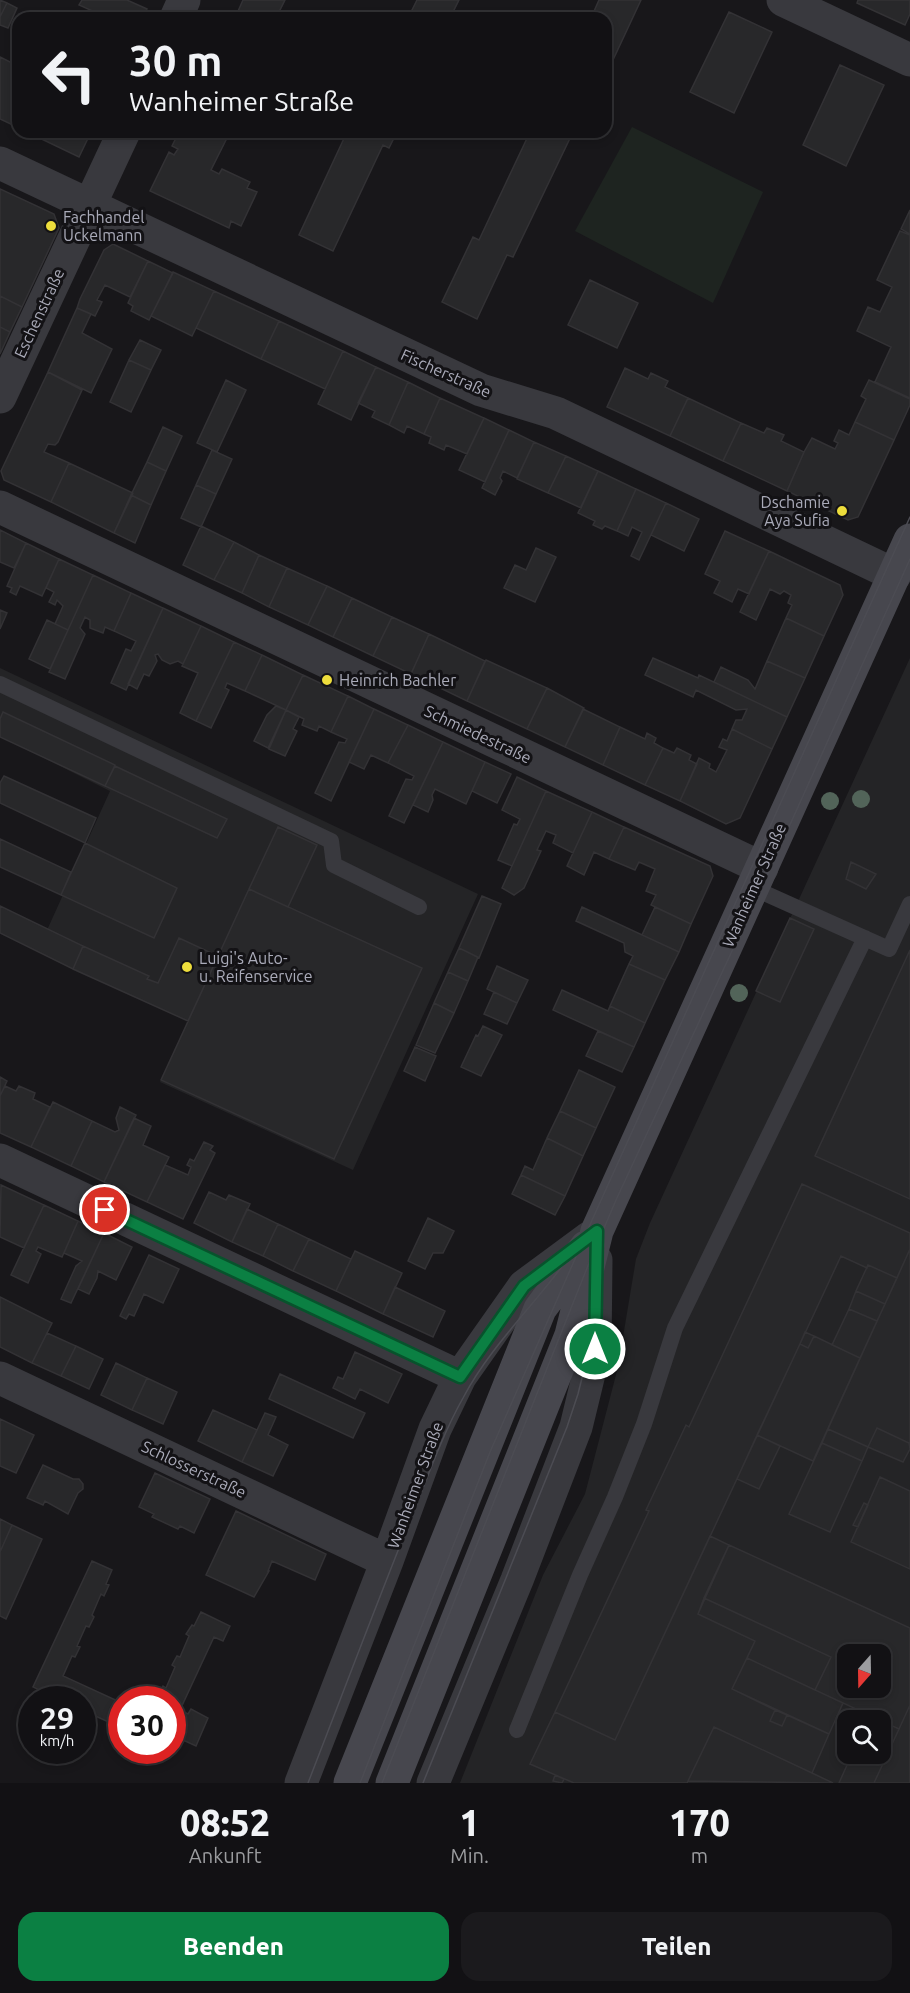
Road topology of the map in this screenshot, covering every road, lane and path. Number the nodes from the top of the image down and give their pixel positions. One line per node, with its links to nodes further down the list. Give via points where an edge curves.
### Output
1 (783, 0): 2 (street)
2 (910, 60)
3 (121, 138): 5 (street, Eschenstraße)
4 (0, 163): 5 (street, Fischerstraße)
5 (90, 206): 6 (street, Eschenstraße); 9 (street, Fischerstraße, via 481,390 556,413)
6 (0, 397)
7 (0, 507): 11 (street, Schmiedestraße)
8 (910, 540): 9 (street, Wanheimer Straße)
9 (895, 575): 11 (street, Wanheimer Straße)
10 (0, 684): 13 (lane, via 331,841 334,865)
11 (757, 878): 14 (lane); 16 (street, Wanheimer Straße)
12 (910, 904): 14 (lane, via 889,949)
13 (419, 907)
14 (865, 938): 20 (lane, via 675,1328 644,1424)
15 (0, 1160): 17 (street)
16 (597, 1231): 17 (street, Wanheimer Straße, via 524,1286); 22 (street, Wanheimer Straße, via 540,1309); 23 (street, Wanheimer Straße, via 571,1335); 24 (street, Wanheimer Straße, via 595,1349 576,1427)
17 (460, 1377): 19 (street, Wanheimer Straße, via 435,1429)
18 (0, 1378): 19 (street, Schlosserstraße)
19 (387, 1561): 21 (street, Wanheimer Straße)
20 (517, 1730)
21 (301, 1783)
22 (350, 1783)
23 (392, 1783)
24 (433, 1783)

